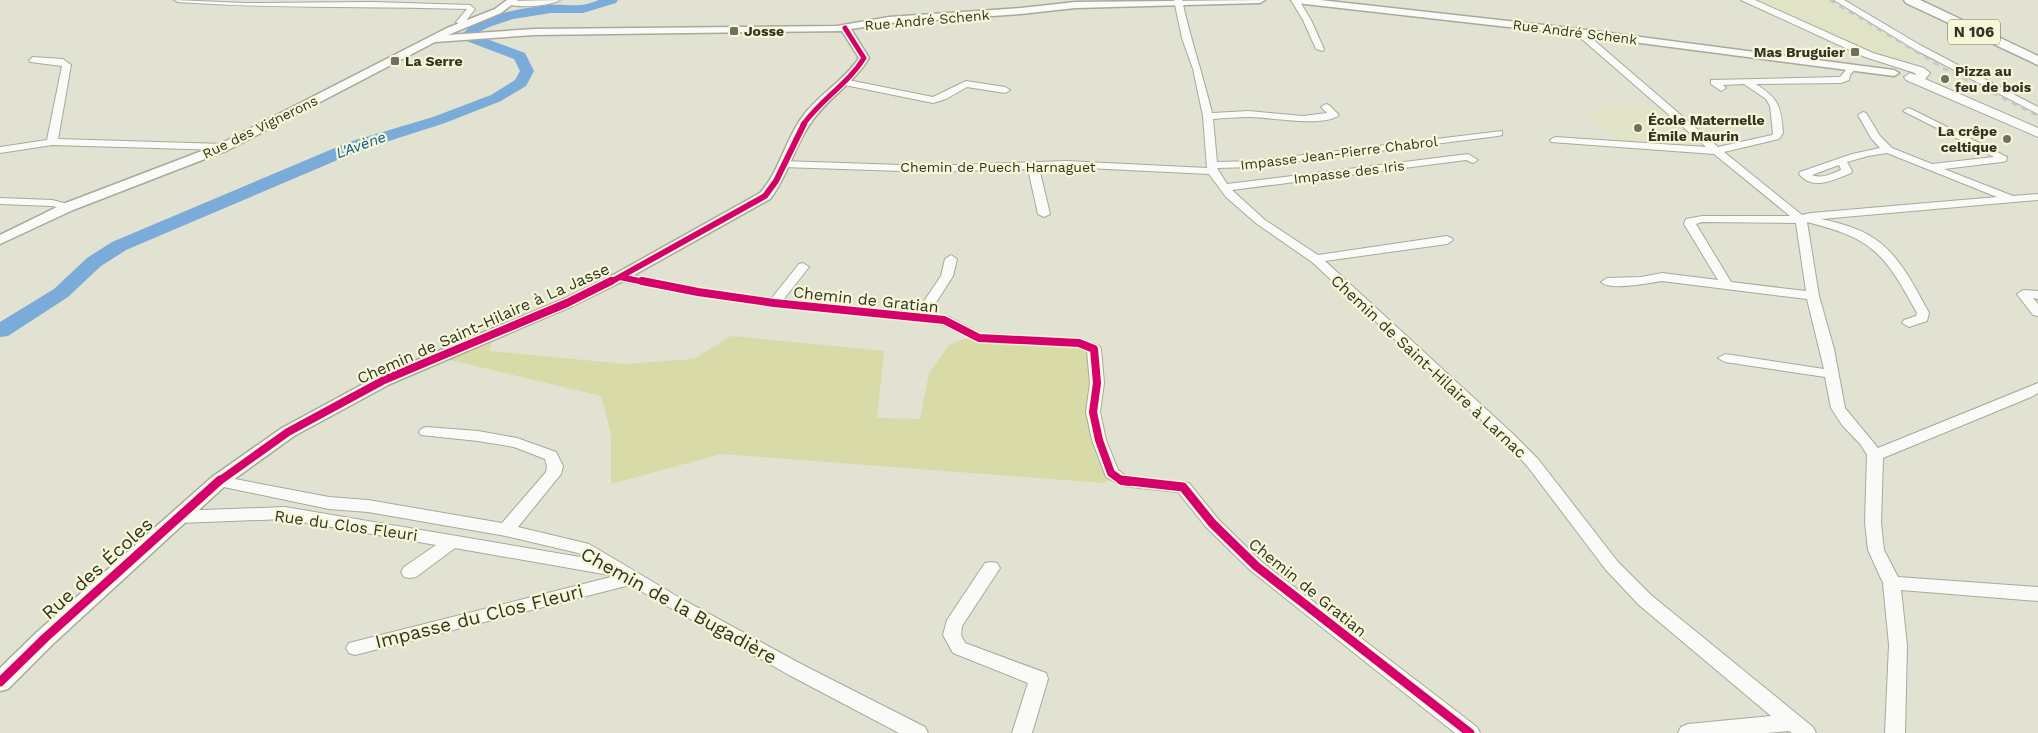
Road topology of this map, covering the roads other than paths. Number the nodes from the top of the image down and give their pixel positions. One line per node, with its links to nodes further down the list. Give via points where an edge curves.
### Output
1 (178, 0): 13 (street, via 254,5 373,4 470,8)
2 (556, 0): 9 (street, via 536,3)
3 (1260, 0): 10 (street, Rue André Schenk)
4 (1299, 0): 14 (street, Rue André Schenk); 16 (street)
5 (1746, 0): 17 (main road)
6 (1838, 0): 29 (street)
7 (1910, 0): 20 (highway, N 106)
8 (1920, 0): 18 (highway, N 106)
9 (511, 1): 13 (street)
10 (1179, 1): 11 (street, Rue André Schenk); 31 (street)
11 (1073, 3): 12 (street, Rue André Schenk, via 1021,12 888,20)
12 (845, 28): 13 (street, Rue André Schenk); 23 (street, Chemin de Saint-Hilaire à La Jasse, via 864,58 857,70)
13 (457, 31): 15 (street, Rue André Schenk)
14 (1579, 32): 21 (street, Rue André Schenk); 39 (street)
15 (434, 39): 36 (street, Rue des Vignerons)
16 (1320, 49)
17 (1865, 53): 22 (main road)
18 (2038, 56)
19 (33, 60): 35 (street, via 67,65)
20 (2038, 61)
21 (1853, 67): 22 (street, Rue André Schenk); 24 (street, via 1841,80)
22 (1893, 68): 33 (main road)
23 (843, 82): 26 (street, via 933,100 946,97 966,84); 42 (street, Chemin de Saint-Hilaire à La Jasse, via 802,125)
24 (1747, 82): 25 (street, via 1714,82); 39 (street, via 1772,99 1776,106 1778,133)
25 (1722, 88)
26 (1005, 90)
27 (1326, 107): 31 (street, via 1334,115 1303,120 1250,114)
28 (1908, 111): 44 (street, via 2002,157)
29 (2038, 111)
30 (1863, 115): 38 (street, via 1876,138)
31 (1208, 116): 45 (street)
32 (1498, 133): 45 (street, Impasse Jean-Pierre Chabrol)
33 (2038, 133)
34 (1555, 140): 39 (street)
35 (52, 142): 36 (street); 37 (street)
36 (224, 147): 50 (street, Rue des Vignerons)
37 (0, 150)
38 (1888, 150): 41 (street, via 1877,150); 44 (street)
39 (1716, 151): 52 (street)
40 (1473, 160): 46 (street, Impasse des Iris, via 1468,157)
41 (1842, 162)
42 (783, 164): 43 (street, Chemin de Puech Harnaguet, via 931,169); 58 (street, Chemin de Saint-Hilaire à La Jasse, via 774,187 765,196)
43 (1033, 166): 45 (street, Chemin de Puech Harnaguet); 51 (street)
44 (1931, 167): 48 (street)
45 (1212, 168): 46 (street, Chemin de Saint-Hilaire à Larnac)
46 (1224, 188): 56 (street, Chemin de Saint-Hilaire à Larnac, via 1261,222)
47 (2038, 197): 48 (street)
48 (2012, 199): 52 (street)
49 (0, 201): 50 (street, via 52,203)
50 (68, 207): 53 (street, Rue des Vignerons)
51 (1044, 214)
52 (1804, 219): 60 (street, via 1690,221); 62 (street); 66 (street, via 1862,236 1879,248 1905,280 1923,313 1922,318)
53 (0, 240)
54 (1446, 240): 56 (street)
55 (951, 259): 65 (street, via 947,276)
56 (1316, 259): 84 (street, Chemin de Saint-Hilaire à Larnac, via 1521,450 1612,566 1645,600)
57 (804, 267): 63 (street)
58 (620, 277): 63 (street, Chemin de Gratian); 72 (street, Chemin de Saint-Hilaire à La Jasse, via 567,304 384,380 288,432)
59 (1607, 282): 60 (street, via 1662,277)
60 (1726, 284): 62 (street)
61 (2038, 295): 64 (street, via 2023,294)
62 (1814, 296): 68 (street)
63 (774, 303): 65 (street, Chemin de Gratian)
64 (2038, 312)
65 (920, 317): 87 (street, Chemin de Gratian, via 944,320 980,338 1080,343 1094,349 1097,383 1093,412 1098,440 1111,473 1122,481 1183,487 1212,523 1256,566)
66 (1909, 322)
67 (1724, 358): 68 (street)
68 (1832, 374): 71 (street, via 1838,408 1846,422)
69 (2038, 387): 71 (street)
70 (426, 432): 74 (street, via 508,441 551,456 555,466 553,474)
71 (1876, 455): 80 (street, via 1873,523 1876,550)
72 (219, 481): 73 (street, Rue des Écoles); 74 (street, Chemin de la Bugadière, via 328,503 368,506)
73 (178, 517): 75 (street, Rue du Clos Fleuri, via 285,513); 83 (street, Rue des Écoles)
74 (506, 530): 76 (street, Chemin de la Bugadière, via 582,548)
75 (453, 541): 76 (street, Rue du Clos Fleuri); 78 (street, Rue du Clos Fleuri)
76 (615, 568): 79 (street, Chemin de la Bugadière)
77 (991, 568): 86 (street, via 954,625 952,635 959,648 1040,679)
78 (410, 572)
79 (632, 578): 82 (street, Impasse du Clos Fleuri); 85 (street, Chemin de la Bugadière, via 796,670)
80 (1892, 583): 81 (street); 89 (street, via 1898,645)
81 (2038, 594)
82 (355, 648)
83 (0, 682)
84 (1799, 728): 88 (street)
85 (918, 733)
86 (1022, 733)
87 (1470, 733)
88 (1688, 733)
89 (1895, 733)

